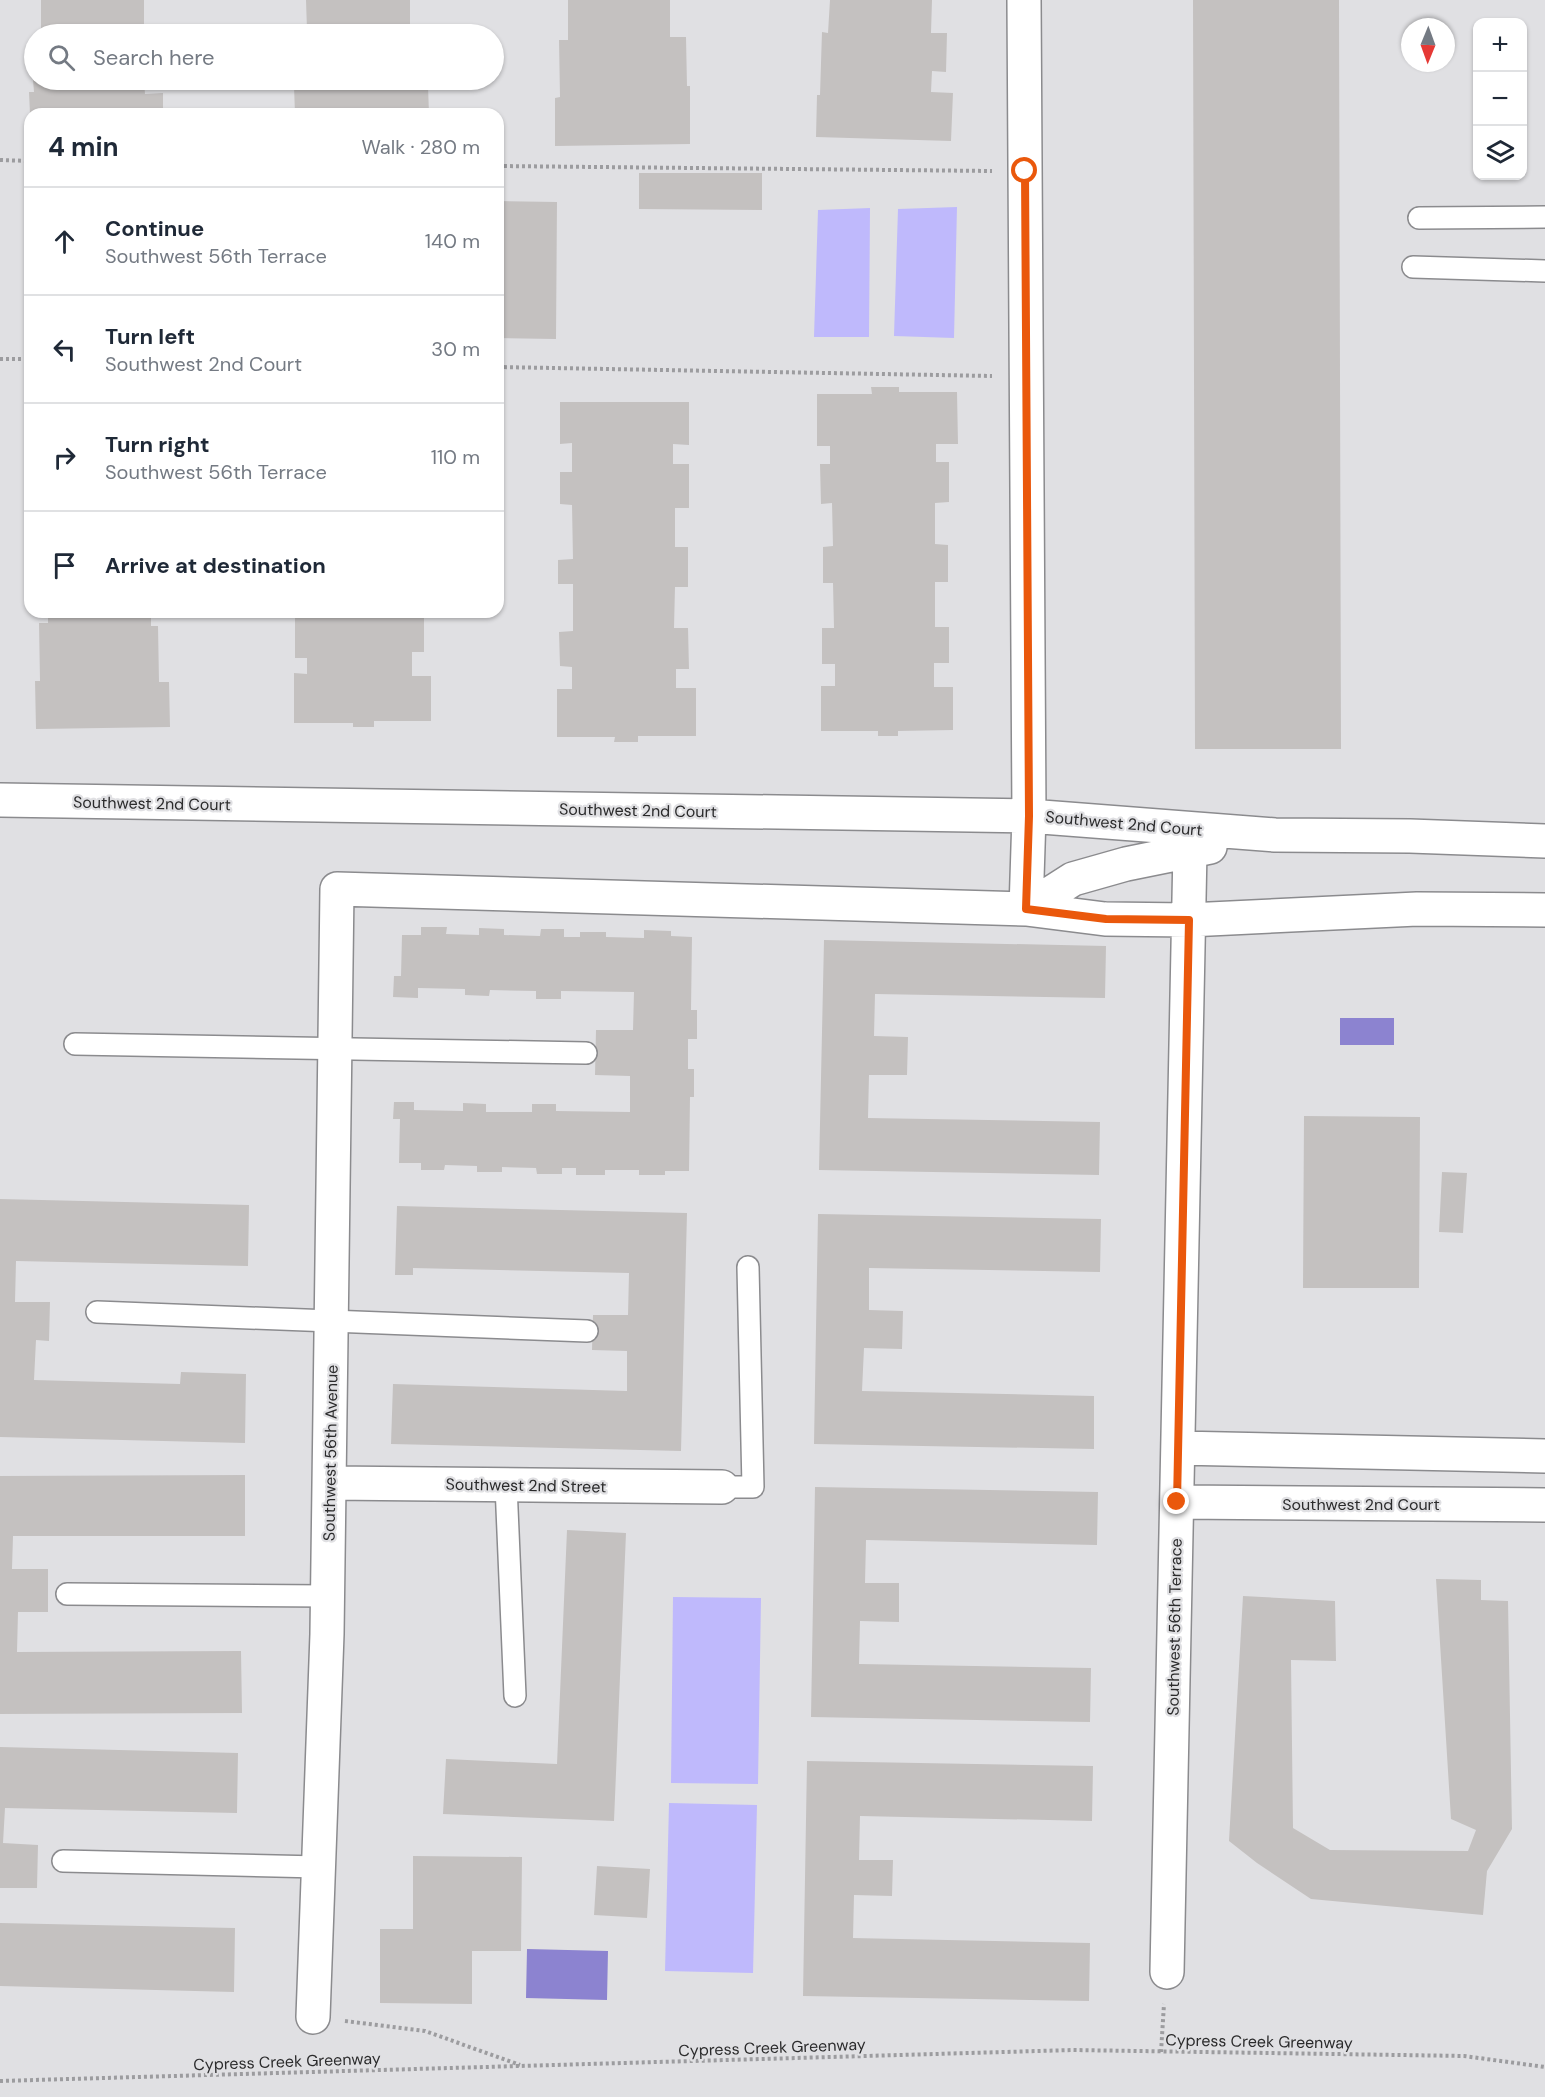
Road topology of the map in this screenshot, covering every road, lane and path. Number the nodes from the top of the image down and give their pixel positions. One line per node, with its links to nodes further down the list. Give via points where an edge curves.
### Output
1 (1024, 0): 5 (street)
2 (0, 160): 3 (path)
3 (24, 161)
4 (504, 166): 5 (path)
5 (1025, 171): 13 (street)
6 (1419, 218): 7 (lane)
7 (1545, 218)
8 (1413, 267): 9 (lane)
9 (1545, 271)
10 (0, 358): 11 (path)
11 (24, 359)
12 (504, 367): 13 (path)
13 (1026, 376): 15 (street)
14 (0, 800): 15 (street, Southwest 2nd Court)
15 (1029, 816): 16 (street, Southwest 2nd Court); 19 (street)
16 (1275, 836): 17 (street, Southwest 2nd Court); 18 (street, Southwest 2nd Court)
17 (1545, 841)
18 (1190, 850): 19 (street, Southwest 2nd Court, via 1073,879); 21 (street, Southwest 56th Terrace)
19 (1026, 909): 21 (street, via 1106,919); 23 (street, Southwest 56th Avenue, via 337,889)
20 (1545, 910): 21 (street, via 1417,909)
21 (1189, 920): 29 (street, Southwest 56th Terrace)
22 (75, 1044): 23 (lane)
23 (335, 1048): 24 (lane); 27 (street, Southwest 56th Avenue)
24 (586, 1053)
25 (748, 1268): 33 (lane, via 753,1487)
26 (97, 1312): 27 (lane)
27 (331, 1321): 28 (lane); 31 (street, Southwest 56th Avenue)
28 (587, 1331)
29 (1178, 1448): 30 (street); 34 (street, Southwest 56th Terrace)
30 (1545, 1456)
31 (330, 1483): 32 (street, Southwest 2nd Street); 37 (street, Southwest 56th Avenue)
32 (506, 1485): 33 (street, Southwest 2nd Street); 38 (lane)
33 (722, 1487)
34 (1177, 1502): 35 (street, Southwest 2nd Court); 41 (street, Southwest 56th Terrace)
35 (1545, 1505)
36 (67, 1594): 37 (lane)
37 (328, 1596): 40 (street, Southwest 56th Avenue)
38 (515, 1696)
39 (63, 1861): 40 (lane)
40 (319, 1867): 42 (street, Southwest 56th Avenue)
41 (1167, 1972): 43 (path)
42 (313, 2017): 44 (path, via 425,2031)
43 (1161, 2052): 44 (path, Cypress Creek Greenway, via 1073,2050); 45 (path, Cypress Creek Greenway, via 1464,2056)
44 (523, 2066): 46 (path, Cypress Creek Greenway)
45 (1545, 2067)
46 (0, 2081)

